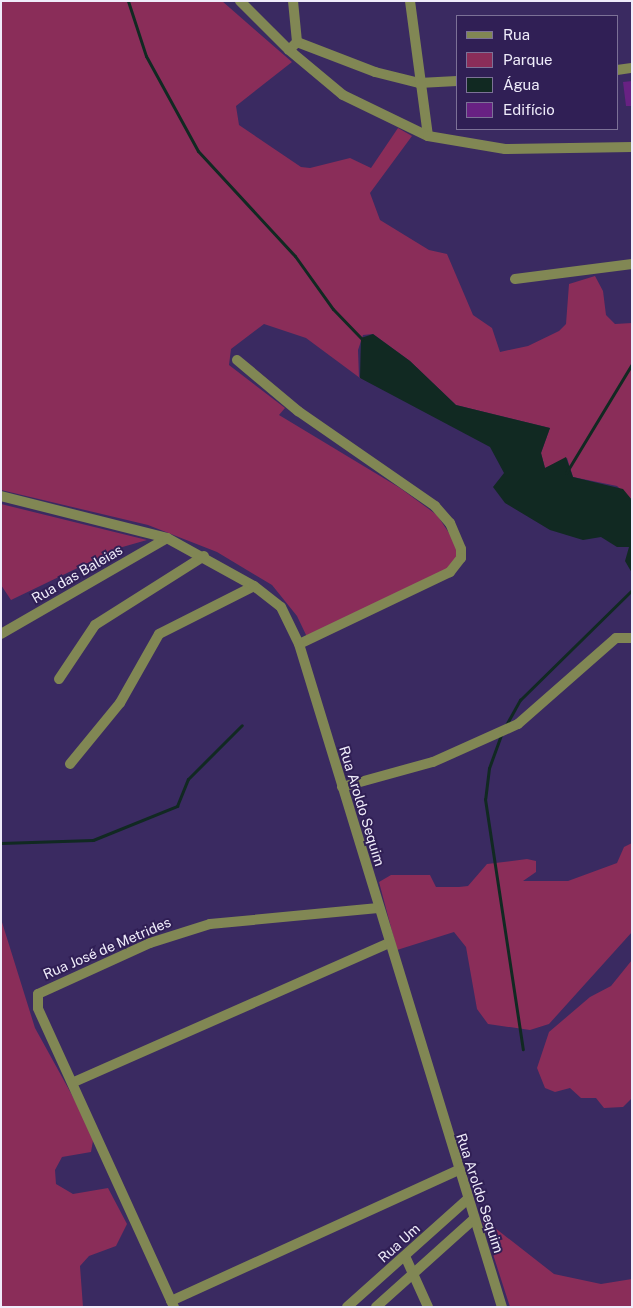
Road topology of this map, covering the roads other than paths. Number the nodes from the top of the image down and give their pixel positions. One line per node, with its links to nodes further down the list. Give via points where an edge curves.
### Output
1 (240, 1): 5 (street)
2 (293, 1): 4 (street)
3 (410, 1): 9 (street)
4 (297, 42): 5 (street); 9 (street, via 375,72)
5 (288, 50): 10 (street, via 344,95)
6 (632, 68): 7 (street)
7 (618, 70)
8 (456, 81): 9 (street)
9 (419, 82): 10 (street)
10 (428, 136): 11 (street, via 505,149)
11 (632, 147)
12 (632, 264): 13 (street)
13 (515, 279)
14 (237, 360): 21 (street, via 298,411 435,506 450,523 460,549 461,558 450,572)
15 (1, 496): 16 (street, Rua Aroldo Sequim)
16 (168, 538): 17 (street, Rua Aroldo Sequim); 19 (street, Rua das Baleias)
17 (204, 556): 18 (street, Rua Aroldo Sequim); 22 (street, via 95,625)
18 (254, 586): 21 (street, Rua Aroldo Sequim, via 281,606); 23 (street, via 159,634 120,703)
19 (1, 634)
20 (632, 638): 24 (street, via 616,638 518,724 433,762)
21 (299, 644): 24 (street, Rua Aroldo Sequim)
22 (59, 679)
23 (70, 764)
24 (342, 787): 25 (street, Rua Aroldo Sequim)
25 (378, 908): 26 (street, Rua Aroldo Sequim); 27 (street, Rua José de Metrides, via 210,924 150,943 46,989 38,994 38,1008)
26 (389, 943): 27 (street); 28 (street, Rua Aroldo Sequim)
27 (74, 1082): 33 (street, Rua José de Metrides)
28 (458, 1170): 29 (street, Rua Aroldo Sequim); 33 (street)
29 (468, 1200): 30 (street, Rua Aroldo Sequim); 31 (street, Rua Um)
30 (474, 1219): 32 (street); 37 (street, Rua Aroldo Sequim)
31 (405, 1256): 32 (street); 34 (street, Rua Um)
32 (414, 1273): 35 (street); 36 (street)
33 (173, 1304)
34 (347, 1307)
35 (376, 1307)
36 (428, 1307)
37 (502, 1307)

